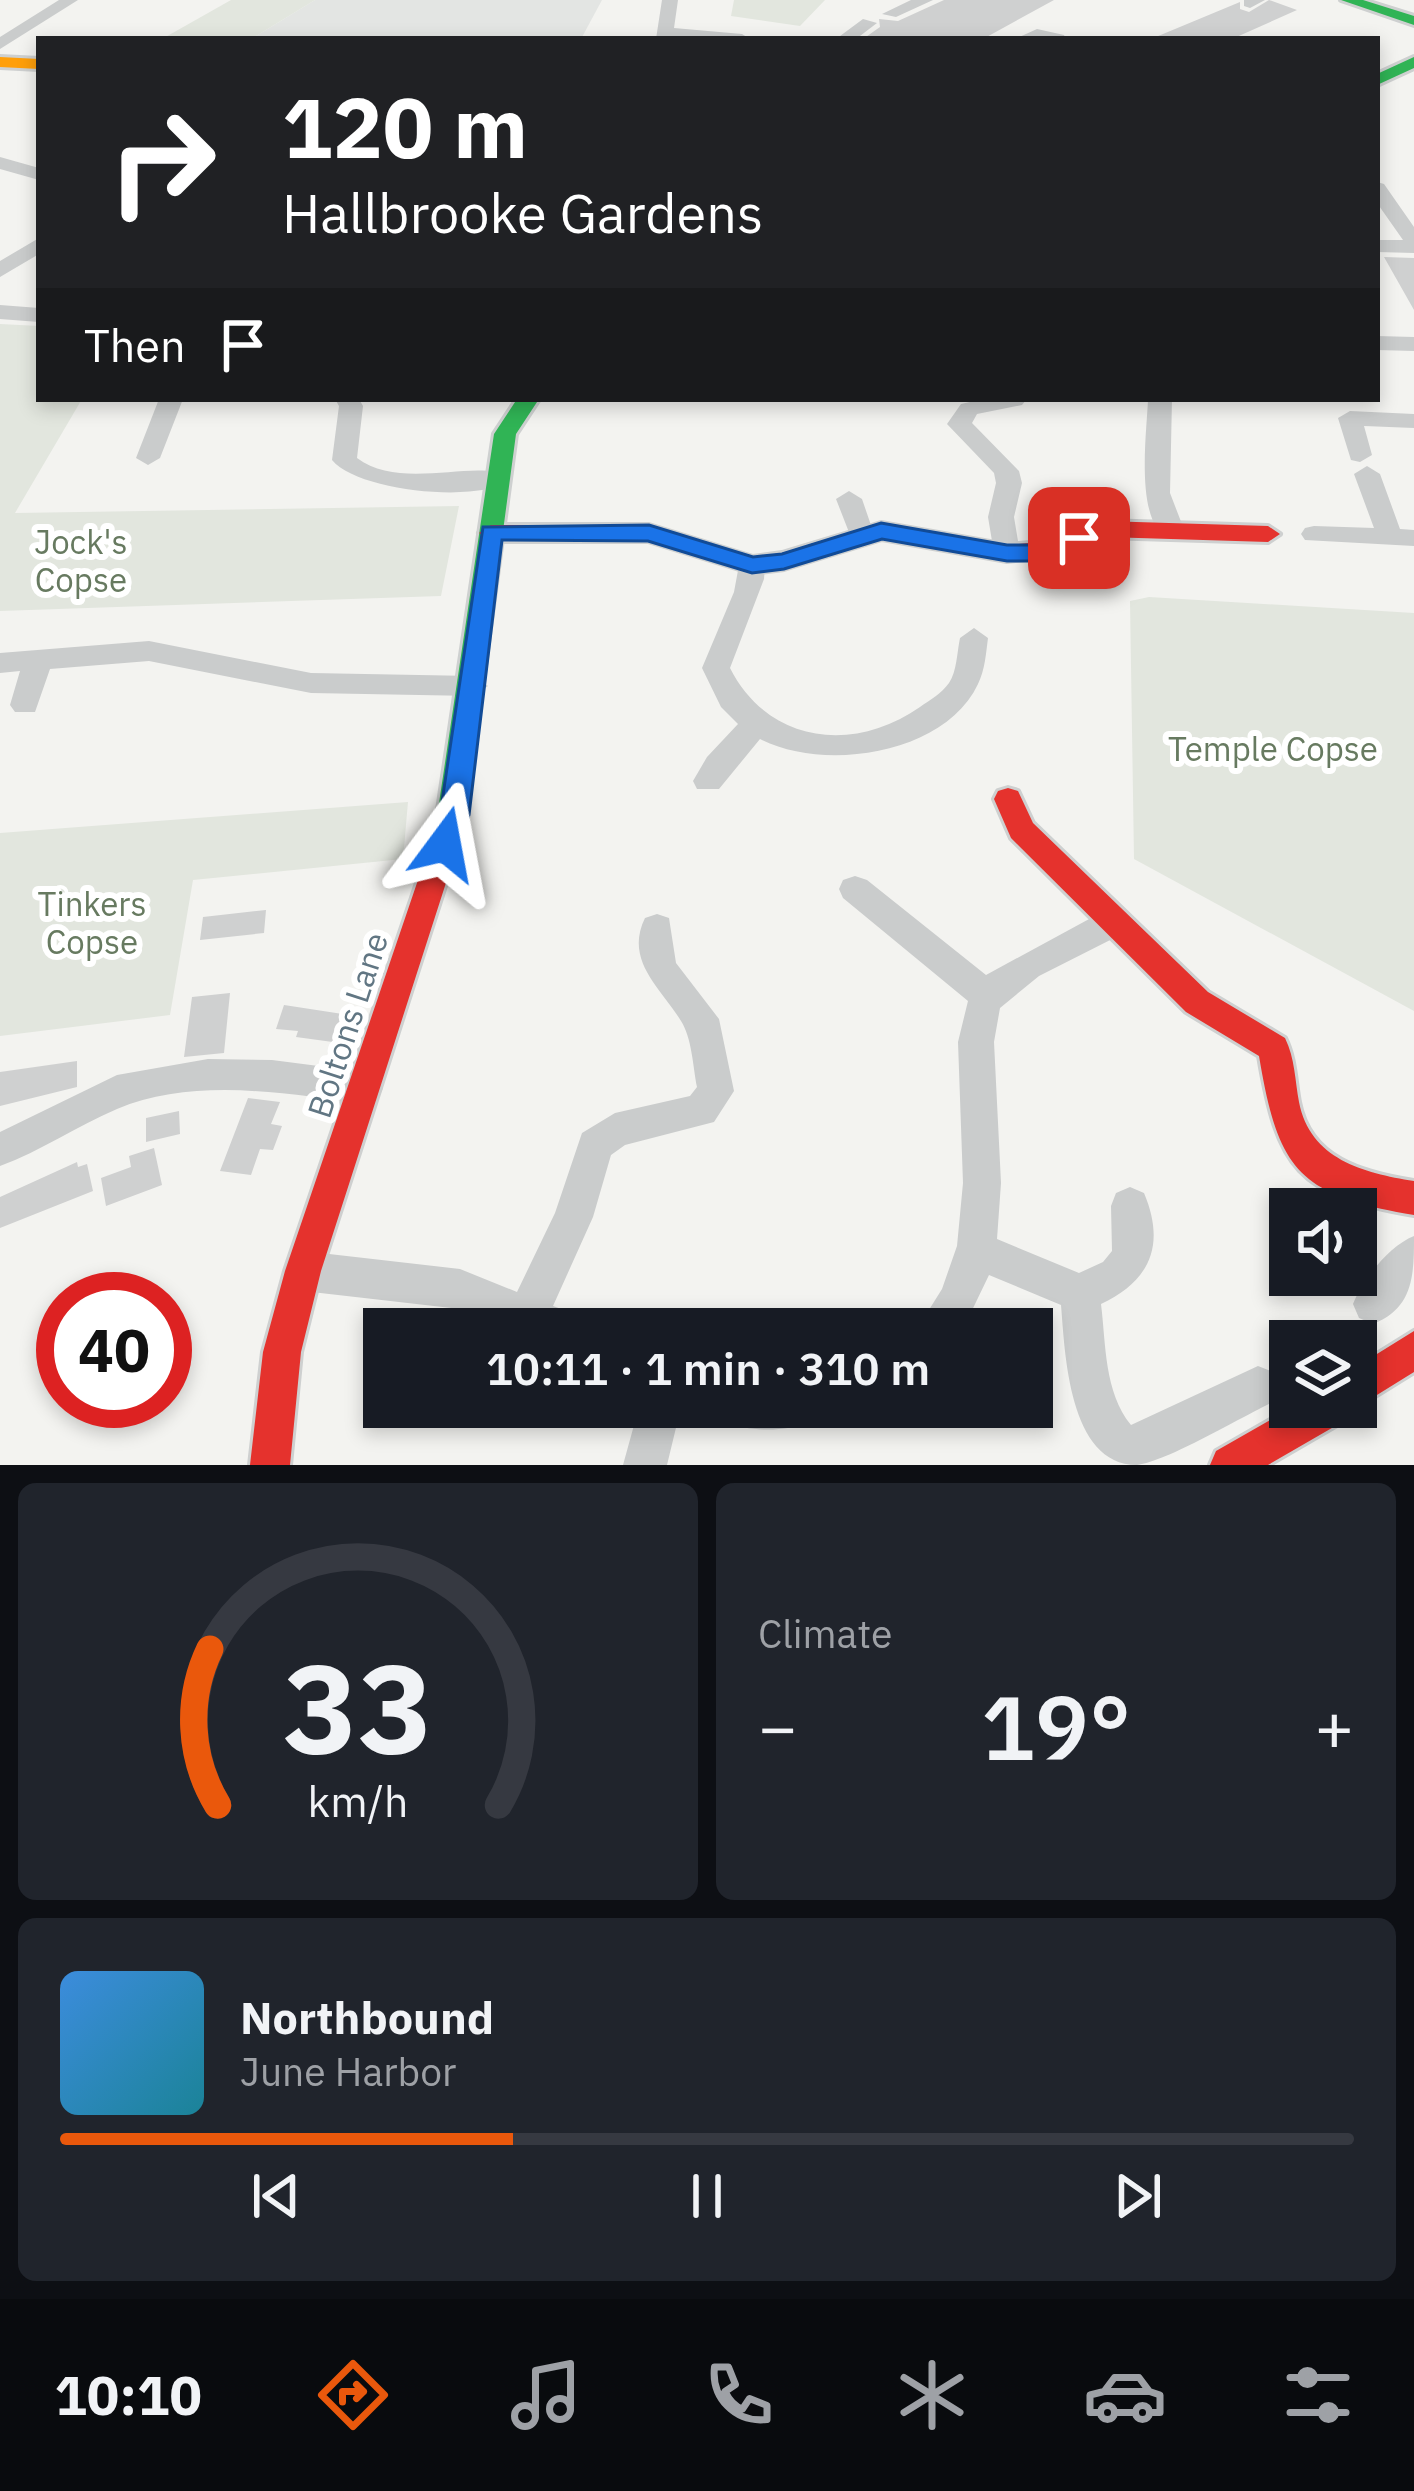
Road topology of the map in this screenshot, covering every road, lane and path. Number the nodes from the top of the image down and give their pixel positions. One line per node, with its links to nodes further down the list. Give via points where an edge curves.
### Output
1 (70, 0): 9 (street)
2 (670, 0): 8 (street)
3 (926, 0): 6 (street)
4 (1354, 2): 5 (street); 7 (street)
5 (1414, 12)
6 (890, 14)
7 (1414, 21)
8 (666, 35)
9 (0, 44)
10 (0, 62): 12 (street)
11 (1414, 62): 13 (street)
12 (36, 64)
13 (1380, 79)
14 (0, 164): 15 (street)
15 (36, 173)
16 (1380, 193): 17 (street)
17 (1414, 244): 19 (street)
18 (36, 246): 20 (street)
19 (1380, 246)
20 (0, 271)
21 (0, 312): 22 (street)
22 (36, 315)
23 (1380, 343): 24 (street)
24 (1414, 344)
25 (170, 402): 31 (street)
26 (349, 402): 32 (street, via 344,460 361,473)
27 (527, 402): 32 (street, Boltons Lane, via 505,434)
28 (1006, 402): 40 (street, via 969,410 959,424 1006,472)
29 (1160, 402): 34 (street, via 1157,493)
30 (1414, 421): 39 (street, via 1350,418)
31 (148, 458)
32 (498, 479): 35 (street, Boltons Lane)
33 (849, 499): 36 (street)
34 (1172, 532): 37 (street); 40 (street, via 1103,529 1055,548)
35 (491, 533): 41 (street, via 649,533); 45 (street, Boltons Lane)
36 (860, 534): 40 (street); 41 (street)
37 (1268, 534)
38 (1314, 534): 39 (street)
39 (1402, 537)
40 (1007, 553)
41 (752, 565): 47 (street, via 750,594 716,668)
42 (974, 638): 47 (street, via 964,684 925,720 887,740 833,747)
43 (38, 659): 44 (street); 45 (street, via 149,651 310,683); 46 (street)
44 (0, 664)
45 (473, 686): 54 (street, Boltons Lane, via 454,815)
46 (25, 705)
47 (755, 724): 48 (street, via 718,759)
48 (708, 781)
49 (1008, 799): 51 (street, via 1021,830)
50 (855, 889): 53 (street)
51 (1114, 922): 53 (street); 56 (street, via 1197,1002 1274,1048 1295,1141 1313,1159 1356,1184)
52 (657, 928): 64 (street, via 659,968 701,1019 716,1091 701,1110 615,1130 595,1145)
53 (988, 997): 58 (street, via 975,1041)
54 (365, 1088): 55 (street, via 182,1075 121,1090); 60 (street, Boltons Lane)
55 (0, 1149)
56 (1414, 1198)
57 (1130, 1206): 61 (street, via 1132,1258 1117,1276)
58 (978, 1251): 61 (street); 65 (street)
59 (1414, 1255): 62 (street)
60 (302, 1271): 63 (street, via 460,1289); 72 (street, Boltons Lane, via 282,1352)
61 (1080, 1293): 68 (street, via 1097,1420 1122,1446)
62 (1373, 1304)
63 (508, 1308)
64 (548, 1308)
65 (953, 1308)
66 (1414, 1350): 67 (street)
67 (1377, 1375)
68 (1258, 1387)
69 (655, 1428): 73 (street)
70 (1295, 1428): 71 (street)
71 (1235, 1464)
72 (270, 1465)
73 (645, 1465)

